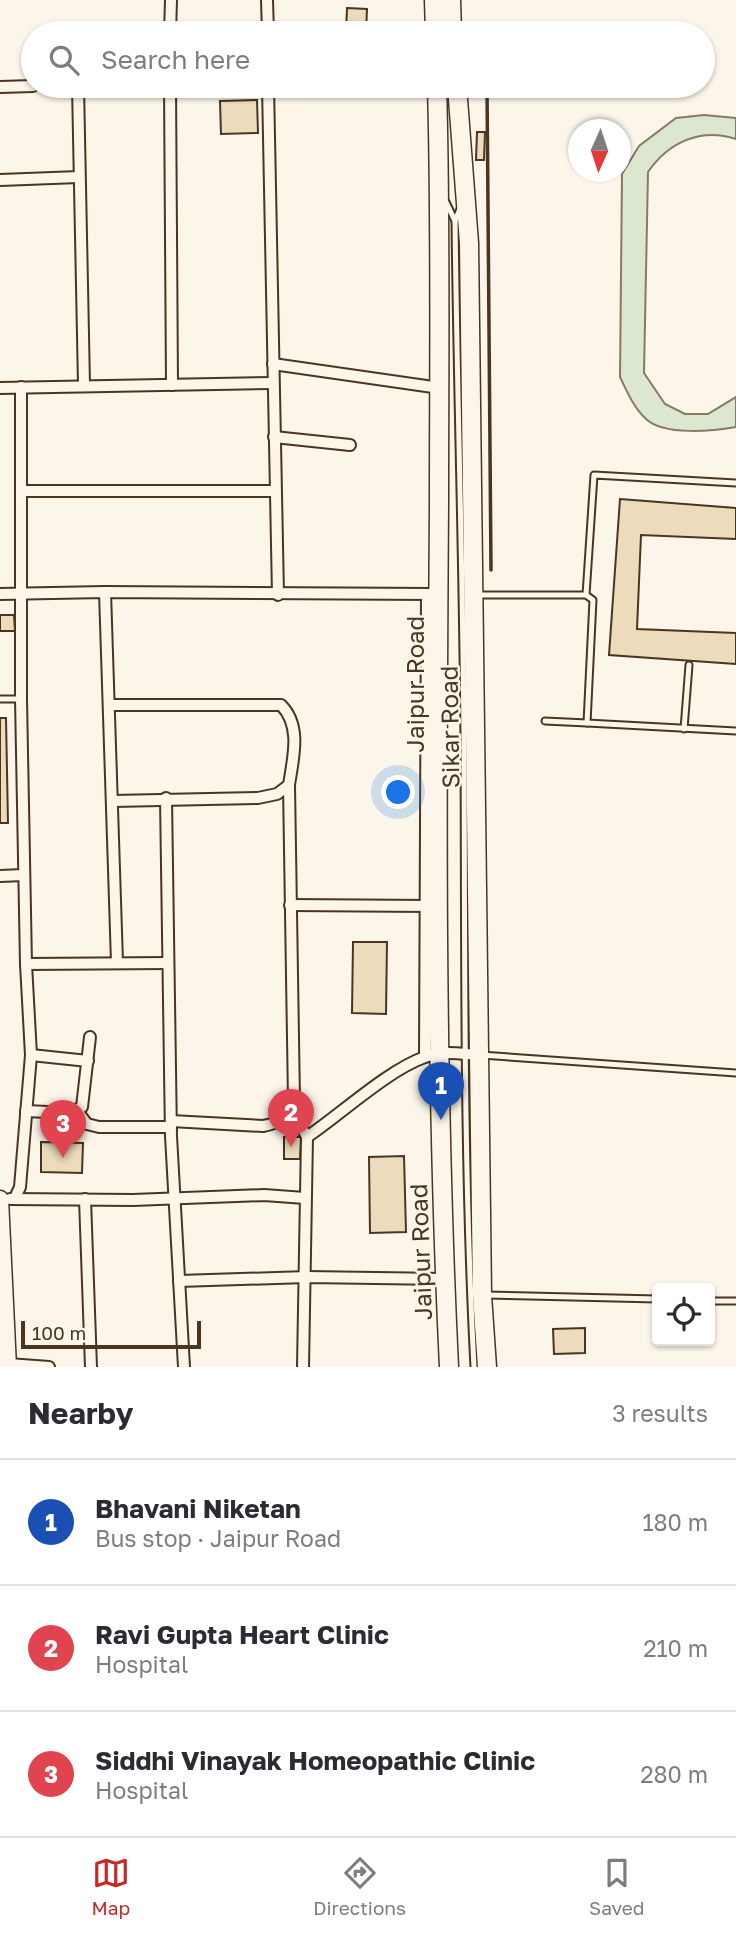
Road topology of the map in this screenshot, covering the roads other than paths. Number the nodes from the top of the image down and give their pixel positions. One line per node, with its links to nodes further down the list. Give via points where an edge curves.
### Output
1 (171, 0): 5 (street)
2 (268, 0): 6 (street)
3 (434, 0): 7 (main road)
4 (451, 0): 8 (main road)
5 (170, 21)
6 (268, 21)
7 (435, 21)
8 (452, 21)
9 (21, 86): 10 (street)
10 (0, 87)
11 (78, 98): 16 (street)
12 (170, 98): 24 (street)
13 (268, 98): 21 (street)
14 (436, 98): 19 (main road, Jaipur Road)
15 (458, 98): 18 (main road, Sikar Road)
16 (79, 177): 17 (street); 23 (street)
17 (0, 180)
18 (467, 190): 20 (lane); 38 (main road, Sikar Road)
19 (440, 191): 20 (lane); 27 (main road, Jaipur Road)
20 (455, 222): 61 (lane)
21 (273, 364): 22 (street); 27 (street)
22 (273, 383): 24 (street); 28 (street)
23 (84, 385): 24 (street); 25 (street)
24 (173, 385)
25 (21, 387): 26 (street); 31 (street)
26 (0, 388)
27 (440, 388): 36 (main road, Jaipur Road)
28 (274, 437): 29 (street); 32 (street)
29 (350, 445)
30 (736, 483): 39 (lane, via 594,475)
31 (22, 491): 32 (street); 35 (street)
32 (275, 491): 37 (street)
33 (105, 592): 35 (street); 37 (street); 43 (street)
34 (0, 594): 35 (street)
35 (20, 594): 42 (street)
36 (433, 594): 37 (street); 54 (main road, Jaipur Road)
37 (278, 595)
38 (471, 595): 39 (lane); 61 (main road, Sikar Road)
39 (586, 595): 45 (lane, via 593,600)
40 (689, 665): 46 (lane)
41 (0, 699): 42 (lane)
42 (21, 699): 51 (street)
43 (109, 705): 48 (street, via 281,705 293,726); 50 (street)
44 (545, 721): 45 (lane)
45 (587, 723): 46 (lane)
46 (684, 729): 47 (lane)
47 (736, 731)
48 (289, 785): 49 (street, via 258,798); 53 (street)
49 (166, 798): 50 (street); 56 (street)
50 (113, 801): 55 (street)
51 (24, 875): 52 (street); 57 (street)
52 (0, 876)
53 (290, 905): 54 (street); 66 (street, via 294,1101)
54 (432, 906): 60 (main road, Jaipur Road)
55 (117, 962): 56 (street); 57 (street)
56 (168, 963): 67 (street)
57 (26, 964): 59 (street)
58 (90, 1037): 62 (street)
59 (31, 1055): 62 (street); 64 (street)
60 (433, 1055): 61 (street); 68 (street, via 400,1070); 74 (main road, Jaipur Road)
61 (473, 1055): 63 (lane); 76 (main road, Sikar Road); 86 (lane)
62 (88, 1061): 65 (street, via 85,1099)
63 (736, 1073)
64 (26, 1111): 65 (street); 71 (street, via 20,1187)
65 (78, 1111): 67 (street, via 87,1124 99,1127)
66 (288, 1114): 67 (street, via 276,1124 263,1126); 68 (street)
67 (171, 1124): 69 (street)
68 (307, 1137): 70 (street)
69 (173, 1198): 70 (street); 72 (street); 75 (street)
70 (305, 1198): 73 (street)
71 (4, 1199): 72 (street); 80 (street)
72 (85, 1199): 82 (street)
73 (307, 1277): 74 (street); 75 (street); 84 (street)
74 (444, 1279): 85 (main road, Jaipur Road)
75 (178, 1281): 83 (street)
76 (482, 1295): 77 (lane); 87 (main road, Sikar Road)
77 (652, 1299)
78 (715, 1301): 79 (lane)
79 (736, 1301)
80 (8, 1365): 81 (street)
81 (49, 1367)
82 (91, 1367)
83 (184, 1367)
84 (303, 1367)
85 (449, 1367)
86 (474, 1367)
87 (487, 1367)

